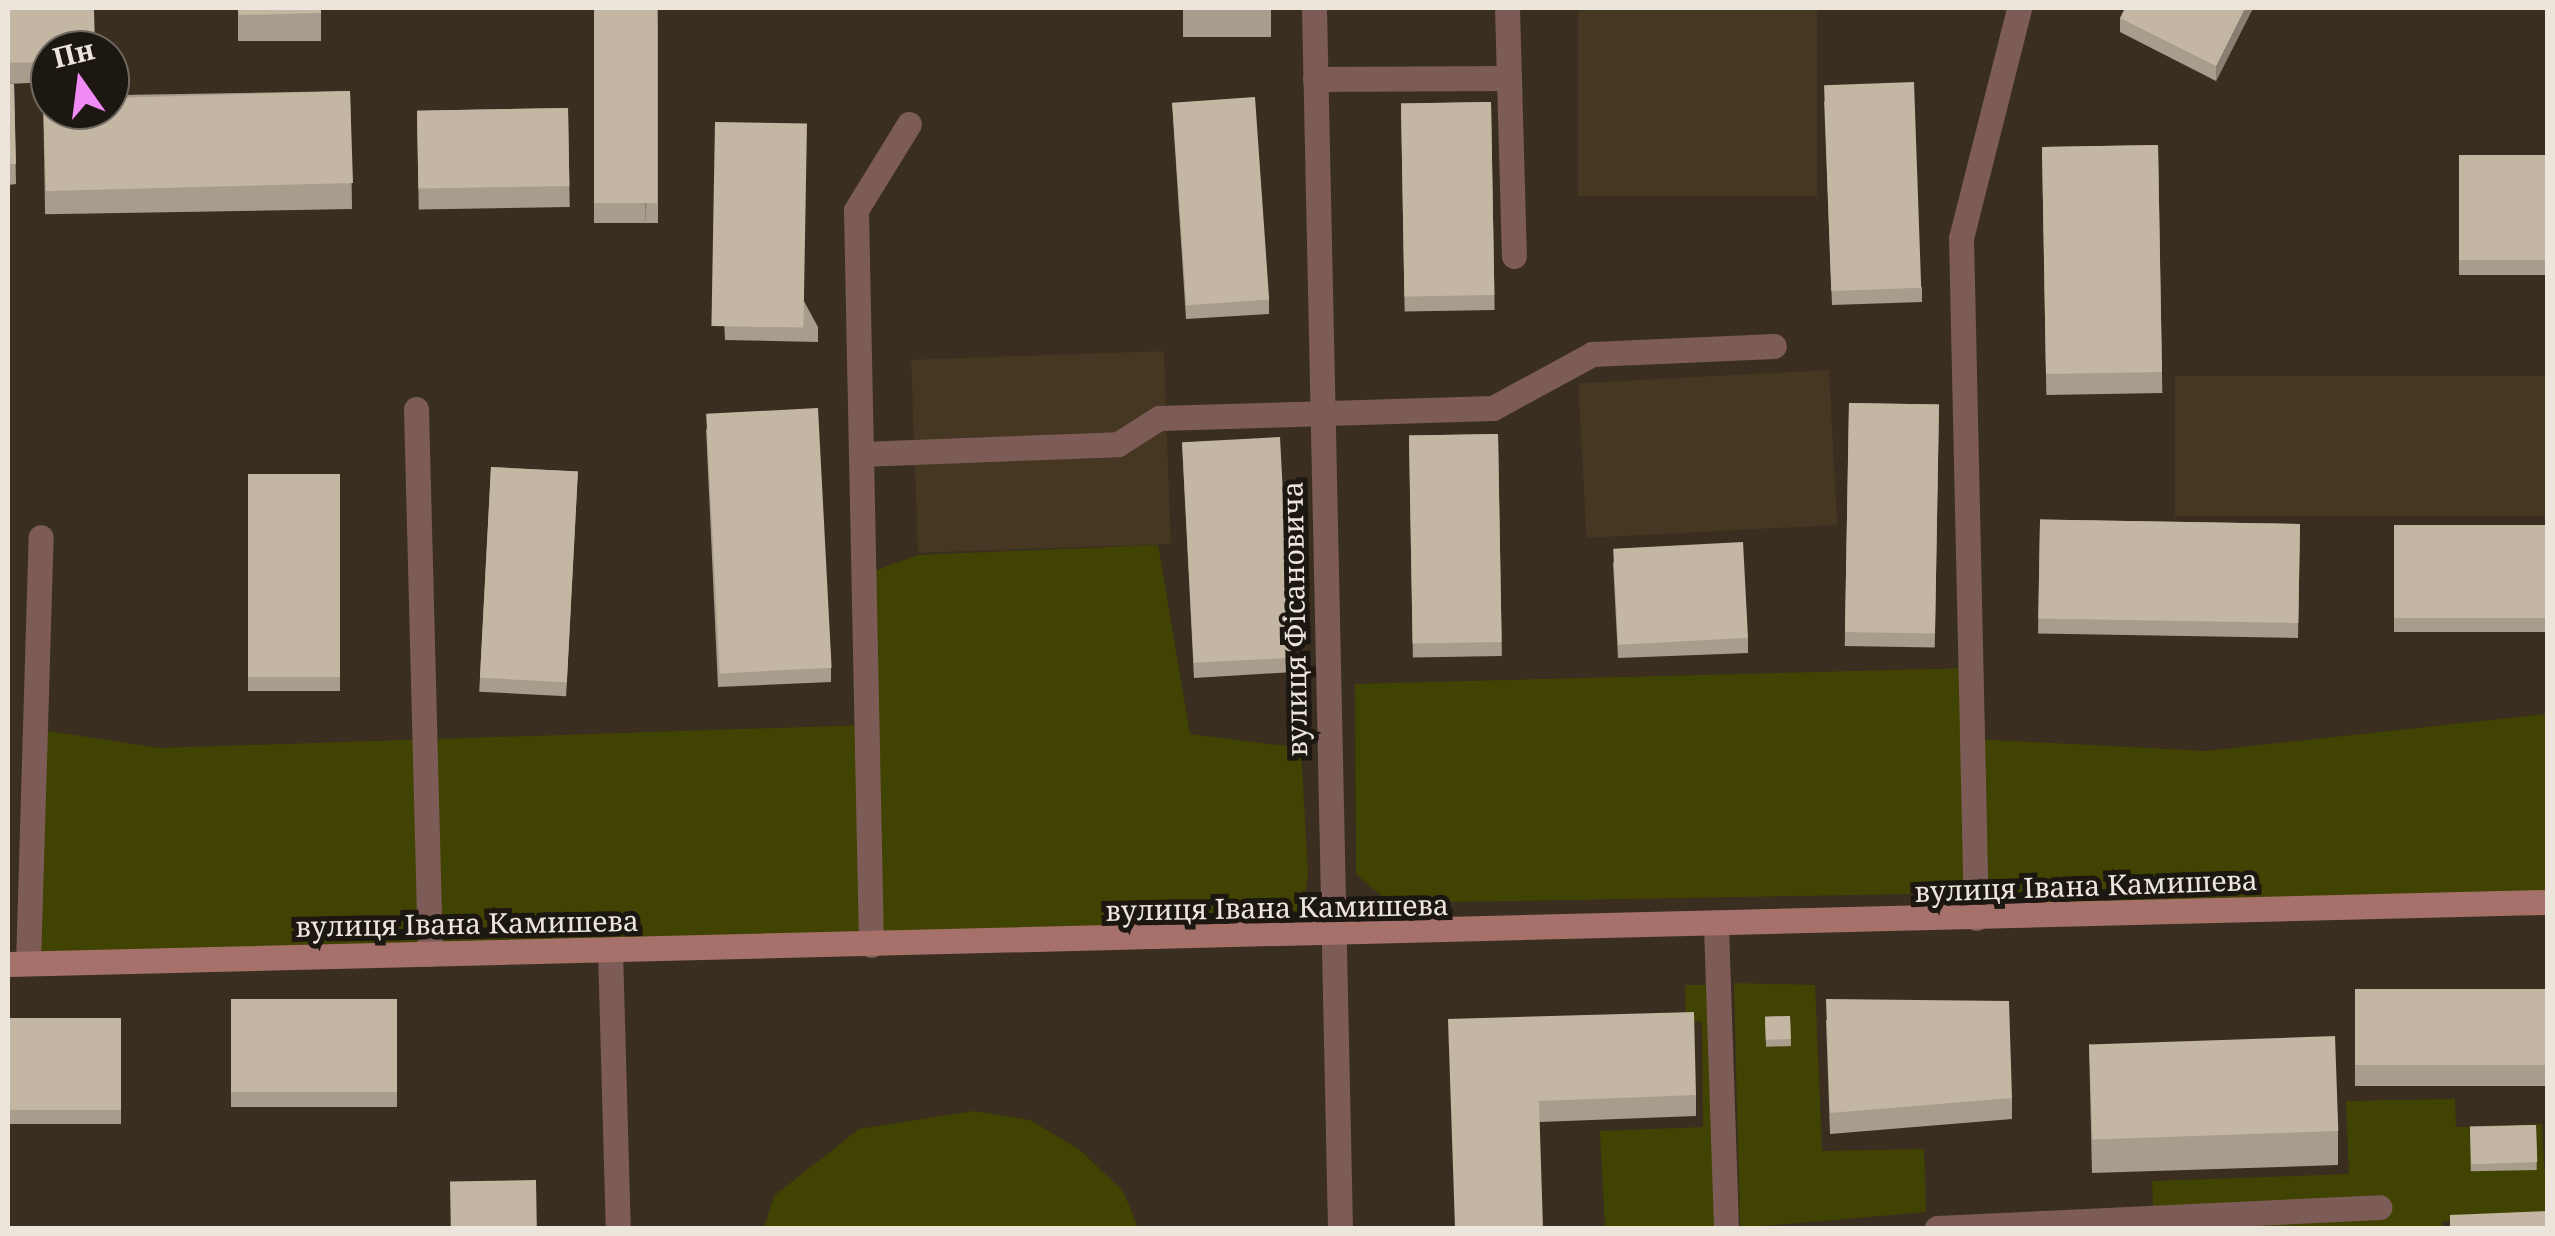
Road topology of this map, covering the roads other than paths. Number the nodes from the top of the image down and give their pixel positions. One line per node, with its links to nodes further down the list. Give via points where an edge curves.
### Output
1 (1314, 8): 5 (street, вулиця Фісановича)
2 (1507, 8): 4 (street)
3 (2019, 8): 14 (street, via 1961,238)
4 (1509, 78): 5 (street); 7 (street)
5 (1315, 79): 9 (street, вулиця Фісановича)
6 (909, 124): 11 (street, via 856,210)
7 (1514, 256)
8 (1774, 346): 9 (street, via 1592,354 1493,408)
9 (1320, 408): 11 (street, via 1159,418 1118,444); 16 (street, вулиця Фісановича)
10 (416, 409): 19 (street)
11 (860, 454): 17 (street)
12 (41, 537): 20 (street)
13 (2548, 902): 14 (street, вулиця Івана Камишева)
14 (1976, 918): 15 (street, вулиця Івана Камишева)
15 (1716, 926): 16 (street, вулиця Івана Камишева); 24 (street)
16 (1329, 937): 17 (street, вулиця Івана Камишева); 23 (street, вулиця Фісановича)
17 (871, 945): 18 (street, вулиця Івана Камишева)
18 (610, 950): 19 (street, вулиця Івана Камишева); 22 (street)
19 (430, 954): 20 (street, вулиця Івана Камишева)
20 (18, 963)
21 (2380, 1207): 25 (street)
22 (618, 1228)
23 (1340, 1228)
24 (1726, 1228)
25 (1936, 1228)

